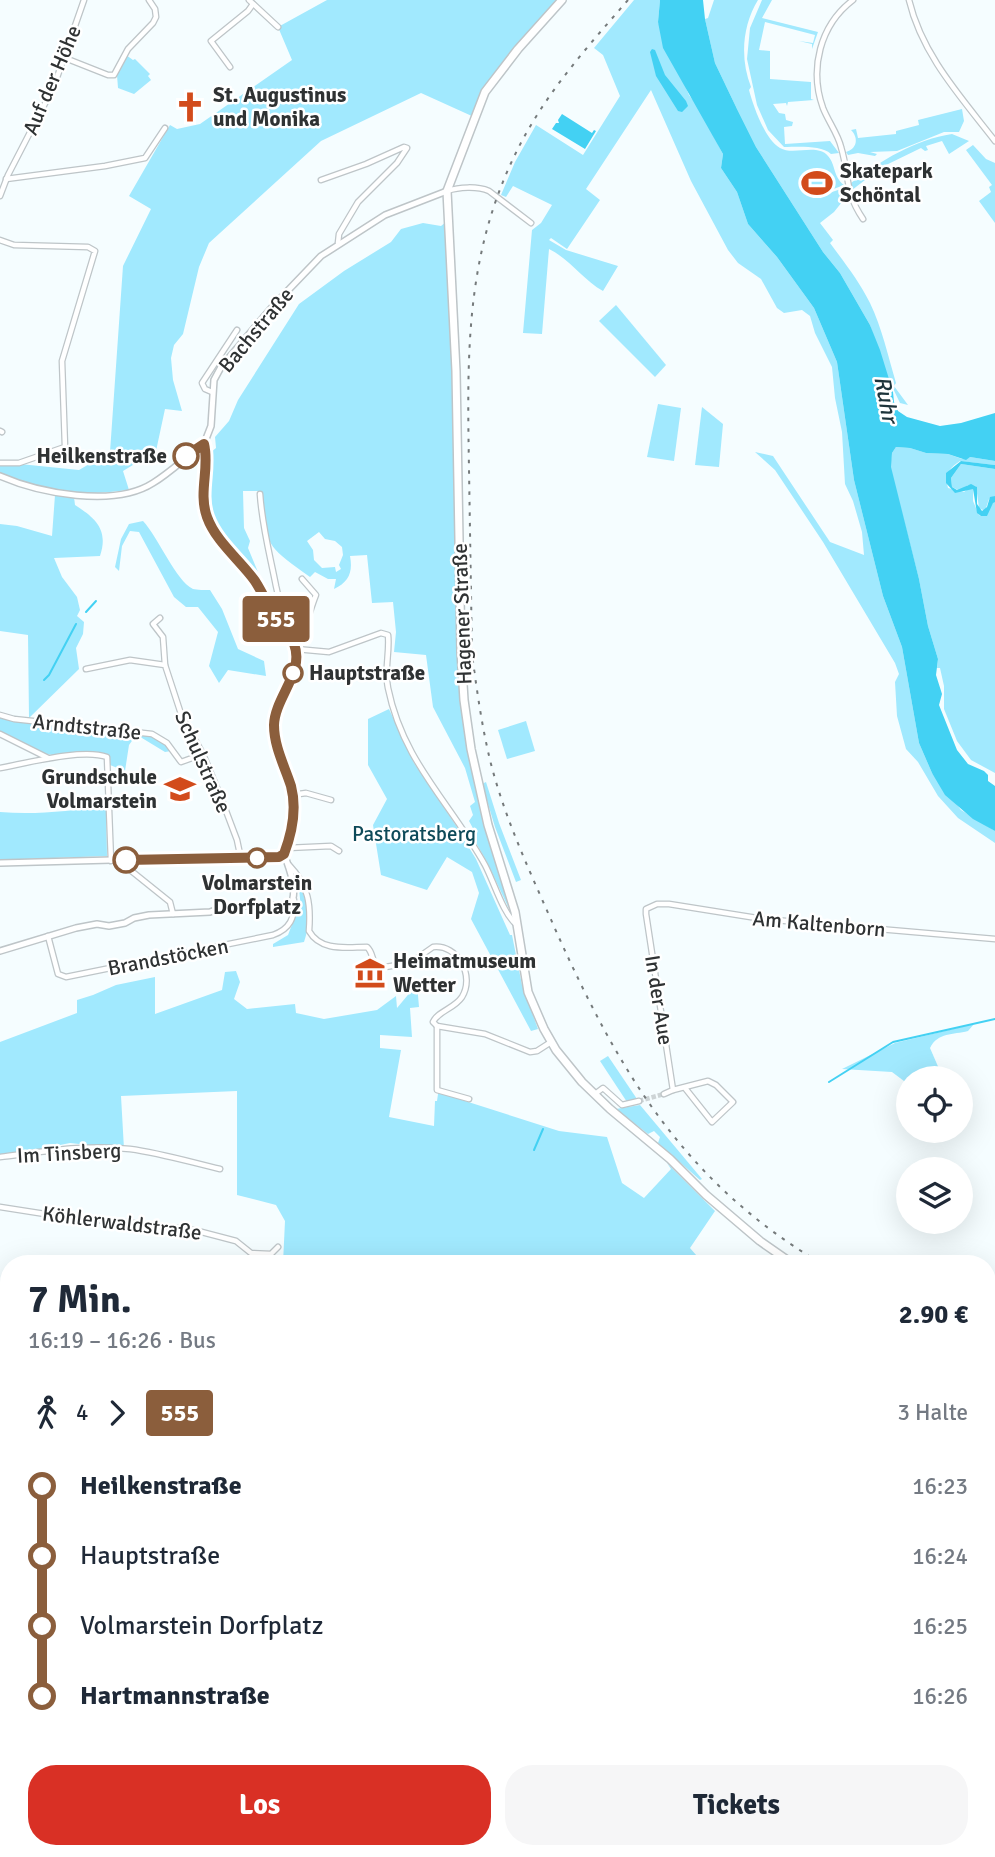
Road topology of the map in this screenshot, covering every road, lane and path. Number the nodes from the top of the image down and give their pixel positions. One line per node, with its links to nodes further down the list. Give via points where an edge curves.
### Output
1 (84, 0): 8 (street, Auf der Höhe)
2 (149, 0): 8 (street, via 155,9 154,20 128,49 114,75)
3 (562, 0): 14 (main road, Hagener Straße, via 485,92)
4 (853, 0): 16 (street, via 824,35 817,85 840,142 850,196)
5 (909, 0): 11 (street, via 928,51)
6 (251, 2): 7 (street); 9 (street, via 248,11 211,41)
7 (278, 27)
8 (65, 58): 12 (street, Auf der Höhe)
9 (230, 67)
10 (165, 128): 12 (street, via 145,158)
11 (995, 141)
12 (6, 179): 15 (street, Auf der Höhe)
13 (321, 180): 19 (street, via 407,148 358,202)
14 (447, 191): 17 (street, via 482,188); 19 (street, Bachstraße, via 385,215); 49 (main road, Hagener Straße, via 464,700 481,797)
15 (0, 197)
16 (863, 219)
17 (531, 223)
18 (0, 240): 23 (street, via 95,251 62,361 65,447 19,463)
19 (338, 243): 21 (street, Bachstraße, via 221,367)
20 (237, 330): 21 (street, via 202,383)
21 (212, 392): 22 (street, Bachstraße, via 211,426)
22 (204, 444): 24 (street, via 152,484 130,493 69,494); 28 (street, Bachstraße, via 208,460 203,497 209,521)
23 (0, 463)
24 (0, 476)
25 (260, 494): 28 (street, via 272,574)
26 (302, 579): 29 (street, via 316,595)
27 (160, 618): 30 (street, Schulstraße, via 153,624 163,637)
28 (289, 635): 29 (street, Bachstraße)
29 (295, 647): 37 (street, via 296,664 274,725); 49 (street, via 329,652 388,635 388,687 402,734)
30 (165, 665): 31 (street, via 130,660); 34 (street, Schulstraße, via 182,717)
31 (86, 669)
32 (0, 715): 34 (street, Arndtstraße, via 152,734 167,743 181,762)
33 (0, 734): 35 (street)
34 (203, 754): 41 (street, Schulstraße)
35 (49, 758): 36 (street); 42 (street, via 107,757)
36 (0, 768)
37 (292, 795): 38 (street, via 306,793); 39 (street, via 293,822)
38 (331, 800)
39 (285, 851): 40 (street, via 331,846); 41 (street, via 279,857); 45 (street)
40 (339, 851)
41 (241, 859): 43 (street)
42 (111, 861): 43 (street); 44 (street)
43 (119, 861): 48 (street, via 170,902)
44 (0, 863)
45 (288, 864): 46 (street); 53 (street, via 307,894 309,931 318,941 335,948 367,947 379,968 410,963 433,947 456,954 465,974 464,992 456,1004 434,1017)
46 (294, 900): 48 (street, via 290,905); 50 (street, Brandstöcken, via 293,916 281,933 66,977 58,974)
47 (646, 909): 51 (street, Am Kaltenborn, via 669,904 763,919); 56 (street, In der Aue)
48 (173, 914): 50 (street)
49 (518, 926): 54 (main road, Hagener Straße, via 528,992)
50 (48, 935): 52 (street)
51 (995, 939)
52 (0, 951)
53 (437, 1026): 54 (street, via 485,1034 530,1052); 59 (street, via 437,1090)
54 (551, 1042): 58 (main road, Hagener Straße)
55 (685, 1088): 55 (street, via 708,1081 733,1102 712,1122); 56 (street)
56 (673, 1090): 57 (street)
57 (664, 1094)
58 (595, 1095): 60 (street, via 603,1088 621,1105); 65 (main road, Hagener Straße)
59 (469, 1099)
60 (639, 1101)
61 (0, 1157): 62 (street, Im Tinsberg, via 122,1148)
62 (220, 1169)
63 (0, 1207): 64 (street, Köhlerwaldstraße, via 194,1230 236,1241 256,1254 271,1254)
64 (278, 1247)
65 (780, 1255)

